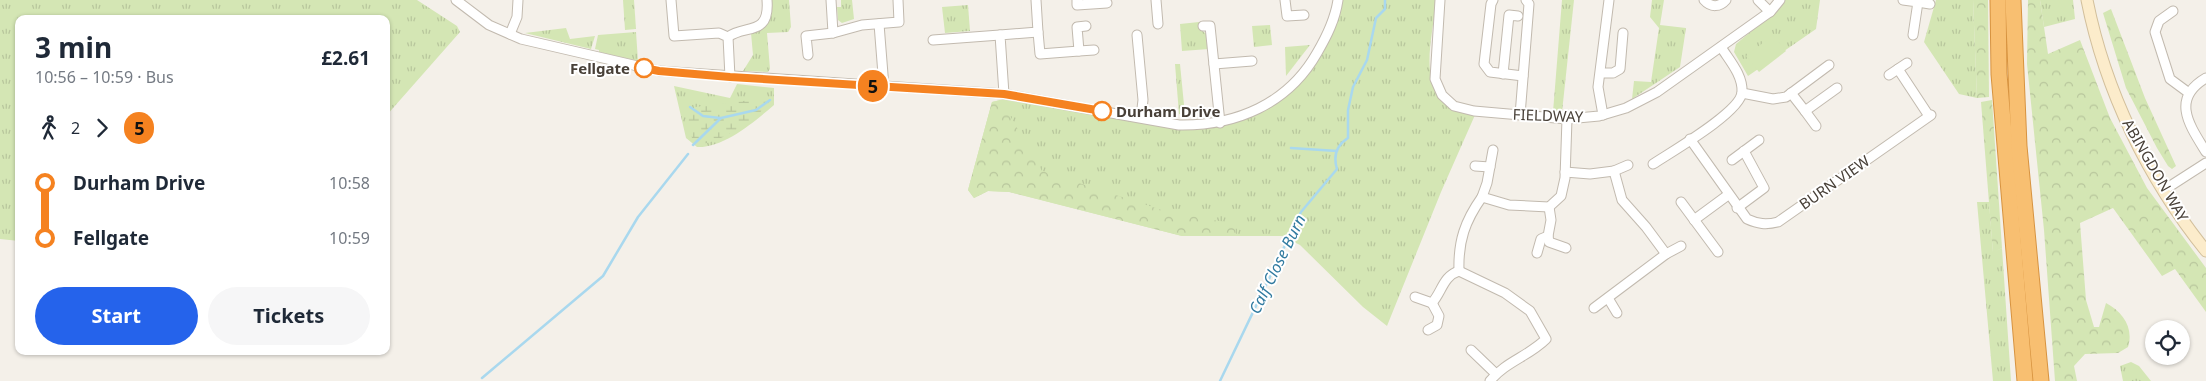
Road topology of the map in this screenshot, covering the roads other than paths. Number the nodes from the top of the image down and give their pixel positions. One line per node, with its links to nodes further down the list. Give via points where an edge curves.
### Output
1 (456, 0): 40 (street, via 489,25)
2 (518, 0): 40 (street, via 517,18)
3 (670, 0): 44 (street, via 674,36 719,33)
4 (767, 0): 44 (street, via 768,10 759,26)
5 (831, 0): 38 (street)
6 (898, 0): 33 (street, via 899,22)
7 (1036, 0): 37 (street)
8 (1077, 0): 25 (street, via 1077,5)
9 (1156, 0): 34 (street)
10 (1285, 0): 30 (street)
11 (1338, 0): 72 (street, via 1328,34 1310,66 1296,82 1262,108)
12 (1440, 0): 68 (street, FIELDWAY, via 1434,79 1442,95 1454,106)
13 (1493, 0): 56 (street, via 1484,64 1490,72)
14 (1526, 0): 58 (street, via 1529,4)
15 (1609, 0): 55 (street)
16 (1704, 0): 17 (street, via 1712,6 1719,6)
17 (1726, 0)
18 (1758, 0): 28 (street)
19 (1780, 0): 28 (street, FIELDWAY)
20 (1903, 0): 24 (street)
21 (1998, 0): 112 (highway, via 1999,74)
22 (2013, 0): 113 (highway, via 2019,146)
23 (2087, 0): 87 (street, ABINGDON WAY, via 2108,77 2124,116)
24 (1918, 2): 26 (street); 43 (street)
25 (1107, 3)
26 (1930, 4)
27 (2173, 11): 65 (street, via 2159,21 2155,32 2170,80)
28 (1770, 12): 46 (street, FIELDWAY)
29 (1304, 15): 30 (street)
30 (1287, 16): 32 (street)
31 (1518, 16): 56 (street, via 1509,15)
32 (1276, 17)
33 (879, 24): 38 (street); 61 (street)
34 (1158, 24)
35 (1086, 26): 47 (street, via 1077,27)
36 (1203, 26): 52 (street, via 1210,26)
37 (1038, 32): 41 (street); 47 (street, via 1040,54)
38 (833, 33): 49 (street, via 806,36)
39 (1624, 33): 55 (street, via 1620,69)
40 (510, 34): 59 (street, via 659,71)
41 (1000, 35): 45 (street, via 955,42); 66 (street)
42 (1137, 35): 70 (street, via 1143,100)
43 (1913, 35)
44 (728, 37): 59 (street)
45 (933, 40)
46 (1721, 47): 63 (street, via 1740,77); 69 (street, FIELDWAY, via 1657,92 1626,108)
47 (1079, 50): 48 (street)
48 (1094, 50)
49 (808, 55)
50 (1252, 61): 52 (street)
51 (1907, 63): 54 (street)
52 (1214, 64): 72 (street)
53 (1829, 65): 64 (street)
54 (1898, 68): 57 (street); 92 (street, BURN VIEW, via 1930,116 1778,222 1756,224)
55 (1601, 73): 69 (street, via 1598,95)
56 (1503, 74): 58 (street)
57 (1889, 75)
58 (1523, 76): 68 (street)
59 (730, 77): 61 (street)
60 (2206, 78): 65 (street)
61 (884, 87): 66 (street)
62 (1837, 88): 67 (street)
63 (1742, 93): 64 (street, via 1773,99); 74 (street, via 1734,108)
64 (1791, 93): 67 (street)
65 (2189, 93): 78 (street, via 2187,115)
66 (1004, 94): 70 (street)
67 (1805, 112): 73 (street)
68 (1520, 115): 71 (street, FIELDWAY)
69 (1603, 115): 71 (street, FIELDWAY)
70 (1141, 117): 72 (street, via 1178,125)
71 (1567, 119): 86 (street)
72 (1220, 123)
73 (1816, 126)
74 (1690, 139): 81 (street); 88 (street, BURN VIEW)
75 (1759, 140): 77 (street)
76 (1493, 150): 84 (street)
77 (1744, 151): 79 (street); 92 (street, via 1764,188)
78 (2206, 152)
79 (1732, 160)
80 (2206, 163): 87 (street)
81 (1653, 164)
82 (1628, 165): 85 (street)
83 (1475, 166): 84 (street)
84 (1490, 167): 89 (street)
85 (1614, 171): 86 (street, via 1590,174); 100 (street, via 1622,200)
86 (1565, 172): 91 (street, via 1561,196)
87 (2164, 190): 97 (street, ABINGDON WAY)
88 (1728, 195): 92 (street, BURN VIEW); 93 (street)
89 (1482, 197): 91 (street, via 1509,205); 101 (street, via 1463,229 1458,252)
90 (1681, 202): 93 (street)
91 (1549, 207): 94 (street)
92 (1738, 208)
93 (1694, 220): 98 (street)
94 (1548, 236): 96 (street, via 1549,242); 99 (street, via 1541,239)
95 (1680, 246): 100 (street)
96 (1566, 248)
97 (2206, 251)
98 (1718, 252)
99 (1537, 253)
100 (1666, 254): 103 (street)
101 (1459, 271): 104 (street, via 1442,284); 109 (street, via 1505,293 1530,311)
102 (1415, 296): 104 (street)
103 (1608, 298): 105 (street); 106 (street)
104 (1432, 303): 107 (street, via 1438,316 1437,325)
105 (1594, 308)
106 (1617, 313)
107 (1428, 330)
108 (1556, 337): 109 (street)
109 (1546, 339): 111 (street)
110 (1471, 350): 111 (street)
111 (1493, 378)
112 (2026, 381)
113 (2041, 381)

